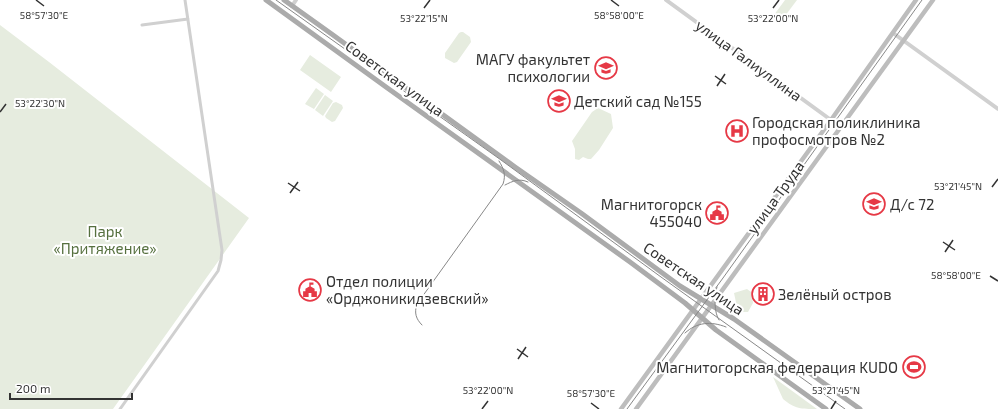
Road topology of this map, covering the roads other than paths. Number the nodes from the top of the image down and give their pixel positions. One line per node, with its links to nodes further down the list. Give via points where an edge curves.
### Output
1 (185, 0): 10 (street)
2 (266, 0): 9 (main road, Советская улица)
3 (284, 0): 8 (main road, Советская улица)
4 (296, 0): 8 (street)
5 (666, 0): 15 (street, улица Галиуллина)
6 (916, 0): 12 (main road, улица Труда)
7 (933, 0): 13 (main road, улица Труда)
8 (292, 6): 9 (main road); 16 (main road, Советская улица)
9 (286, 14): 17 (main road, Советская улица)
10 (188, 19): 11 (street); 22 (street, via 222,250 221,260 218,271)
11 (142, 25)
12 (893, 33): 13 (street); 15 (main road, улица Труда)
13 (904, 41): 14 (street); 19 (main road, улица Труда)
14 (998, 109)
15 (831, 120): 18 (main road, улица Труда)
16 (515, 167): 17 (main road); 18 (main road, Советская улица)
17 (509, 176): 20 (main road, Советская улица)
18 (701, 299): 19 (main road, Советская улица); 20 (main road, улица Труда)
19 (712, 305): 21 (main road, улица Труда); 26 (main road, Советская улица)
20 (693, 310): 21 (main road, Советская улица); 23 (main road, улица Труда)
21 (702, 318): 24 (main road, улица Труда); 25 (main road, Советская улица)
22 (120, 409)
23 (621, 409)
24 (636, 409)
25 (826, 409)
26 (860, 409)

